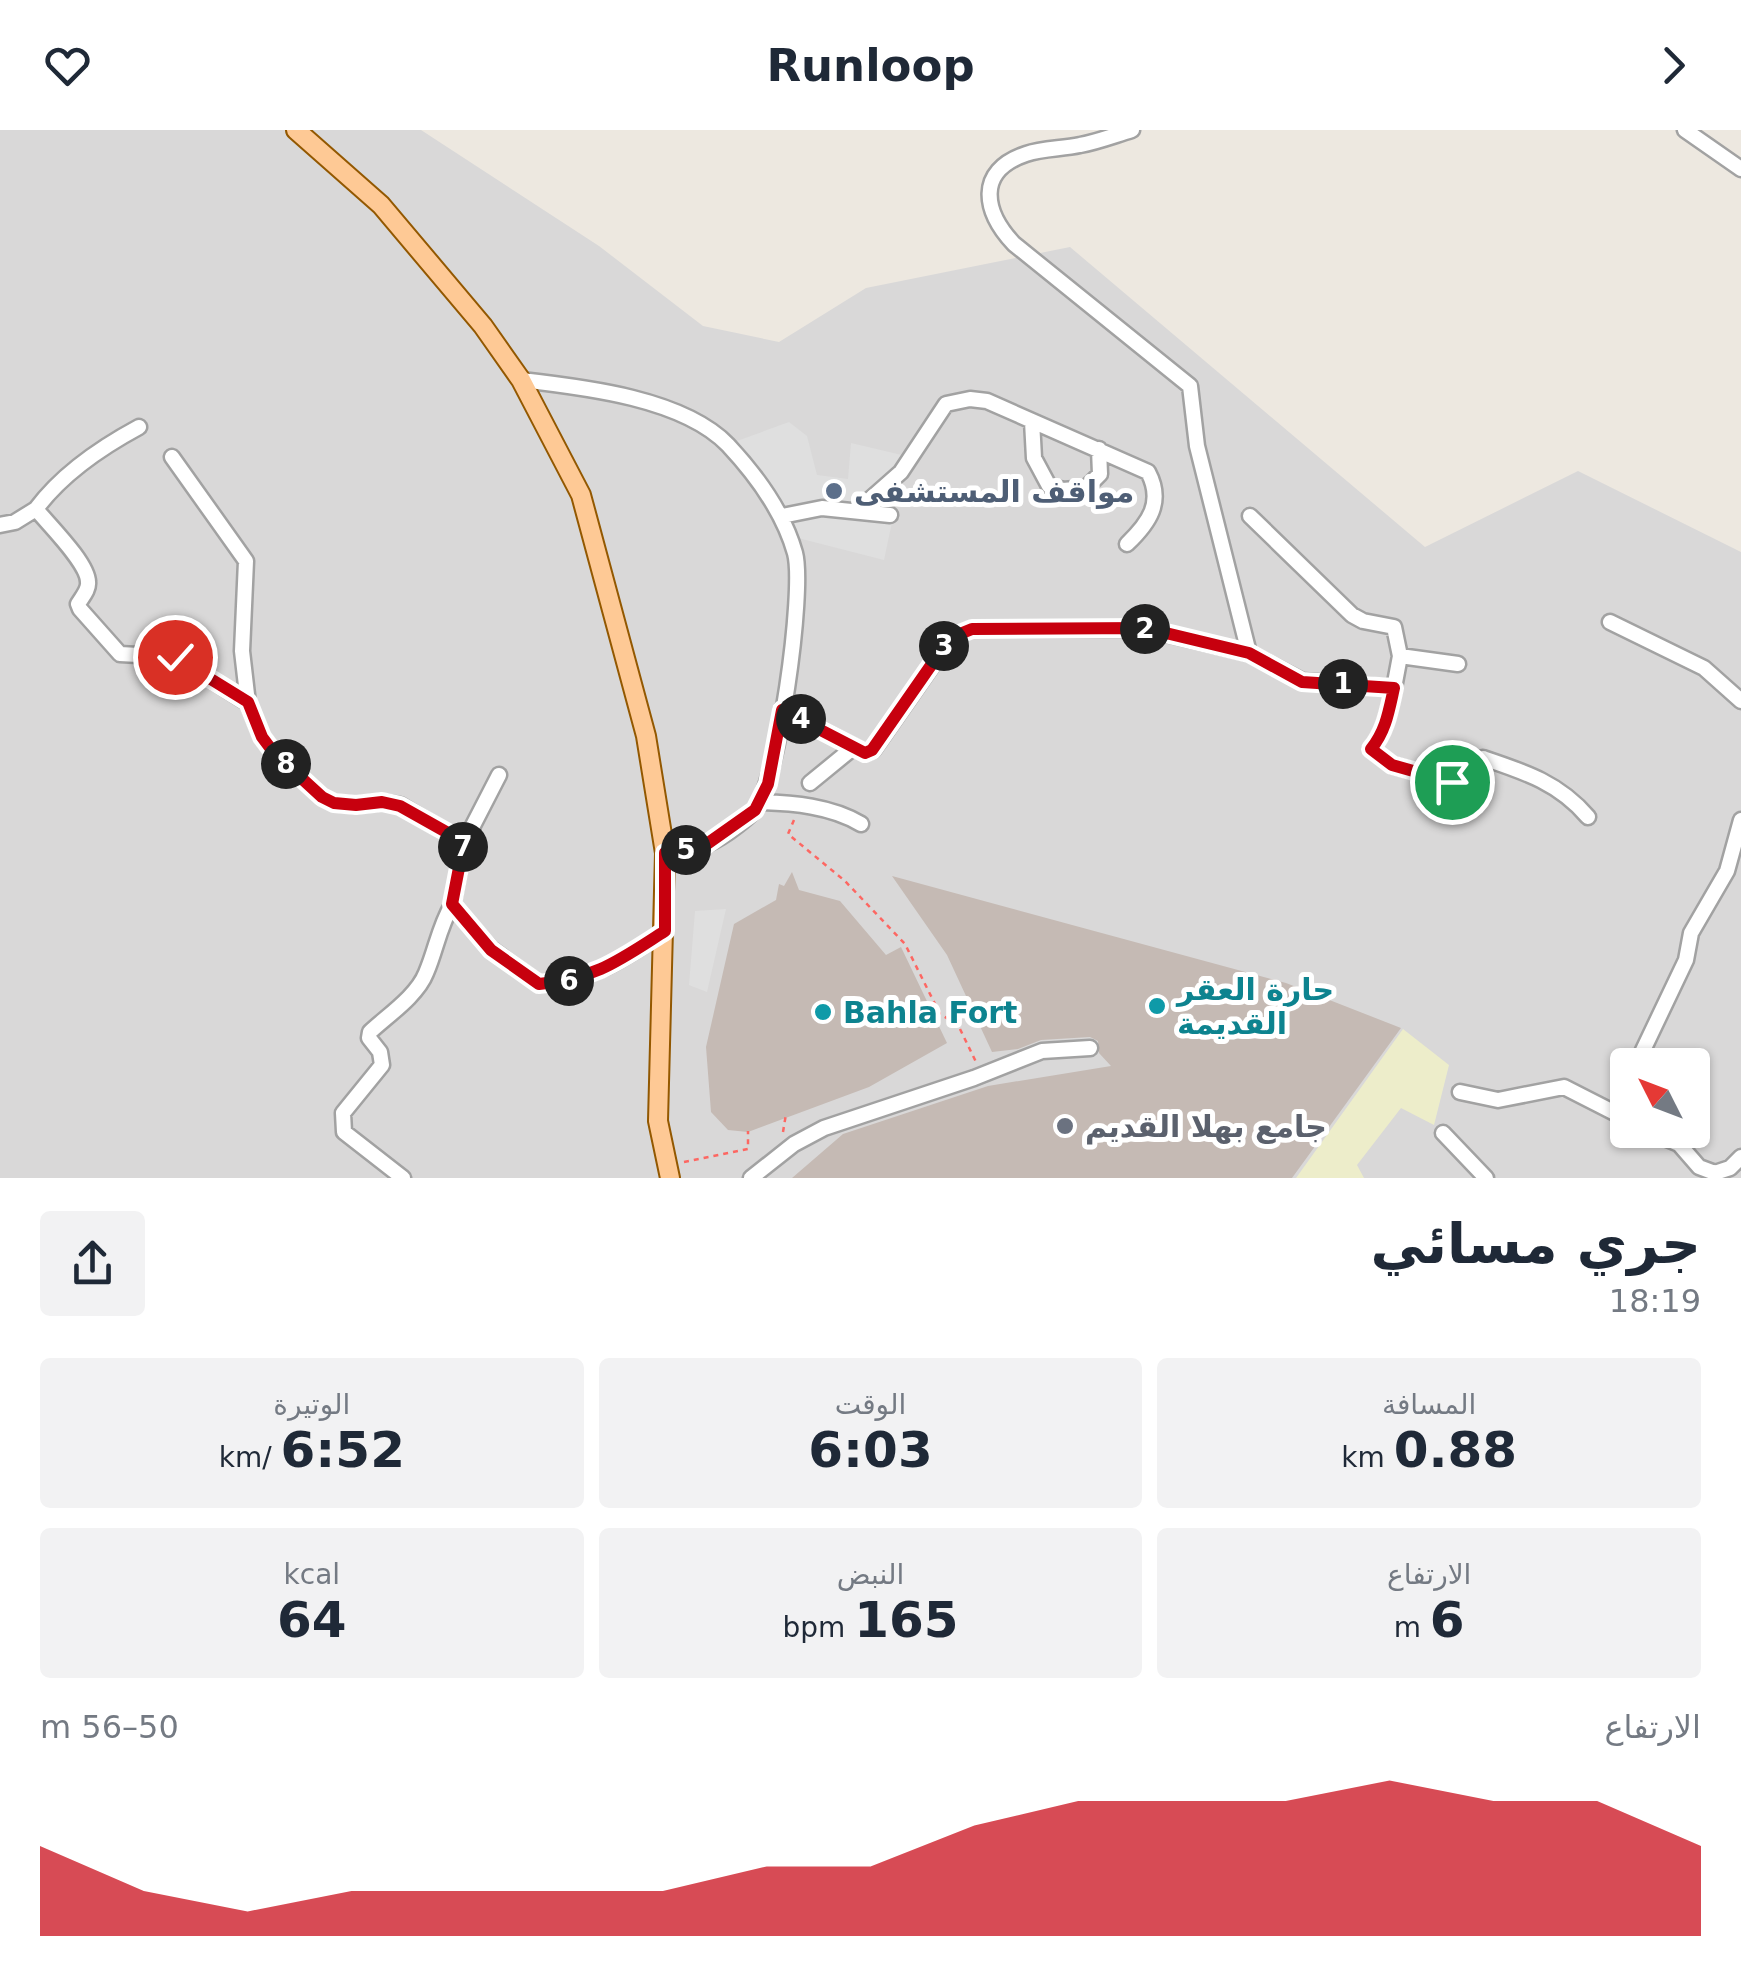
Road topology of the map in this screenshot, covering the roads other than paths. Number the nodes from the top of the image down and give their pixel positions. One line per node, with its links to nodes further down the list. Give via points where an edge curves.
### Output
1 (296, 130): 5 (main road, via 440,272)
2 (1132, 130): 18 (street, via 1006,162 992,181 988,203 1014,244 1190,386 1197,446)
3 (1685, 130): 4 (street)
4 (1741, 169)
5 (521, 380): 13 (street, via 644,401 696,420 726,443); 33 (main road, via 581,495 646,736)
6 (1032, 421): 8 (street); 8 (street, via 1034,458 1049,486 1092,484 1100,474); 11 (street, via 986,401 946,404 901,472)
7 (139, 427): 10 (street, via 50,490)
8 (1099, 449): 16 (street, via 1140,466 1152,481 1151,518)
9 (172, 457): 22 (street, via 246,561 242,651)
10 (36, 510): 15 (street); 22 (street, via 88,577 80,609 120,654 175,657)
11 (858, 510): 12 (street); 13 (street)
12 (890, 515)
13 (782, 516): 24 (street, via 796,558 797,605)
14 (1250, 516): 19 (street, via 1352,615 1394,627)
15 (0, 525)
16 (1127, 544)
17 (1610, 622): 23 (street, via 1704,668)
18 (1249, 653): 21 (street, via 1302,682); 25 (street, via 1145,628 960,632 878,745 865,753)
19 (1400, 656): 20 (street); 21 (street)
20 (1458, 664)
21 (1394, 688): 29 (street, via 1387,722 1371,749 1392,765 1452,782 1483,758 1560,788)
22 (248, 702): 32 (street, via 274,753 322,797 400,806)
23 (1741, 702)
24 (782, 710): 25 (street); 28 (street)
25 (854, 747): 27 (street)
26 (499, 774): 32 (street)
27 (810, 782)
28 (759, 802): 31 (street, via 800,804); 33 (street, via 704,846)
29 (1588, 817)
30 (1741, 820): 37 (street, via 1727,871 1691,934 1686,960)
31 (860, 824)
32 (464, 842): 34 (street)
33 (665, 853): 35 (main road)
34 (452, 904): 35 (street, via 491,950 539,984 604,970); 44 (street, via 419,985 370,1032 382,1066 343,1114 344,1132)
35 (665, 931): 43 (main road, via 658,1121)
36 (1090, 1048): 45 (street, via 1042,1052 824,1128)
37 (1644, 1048)
38 (1460, 1092): 39 (street, via 1498,1100 1564,1086)
39 (1610, 1111)
40 (1443, 1133): 46 (street)
41 (1682, 1148): 42 (street, via 1716,1173)
42 (1741, 1157)
43 (669, 1172)
44 (402, 1178)
45 (751, 1178)
46 (1486, 1178)

